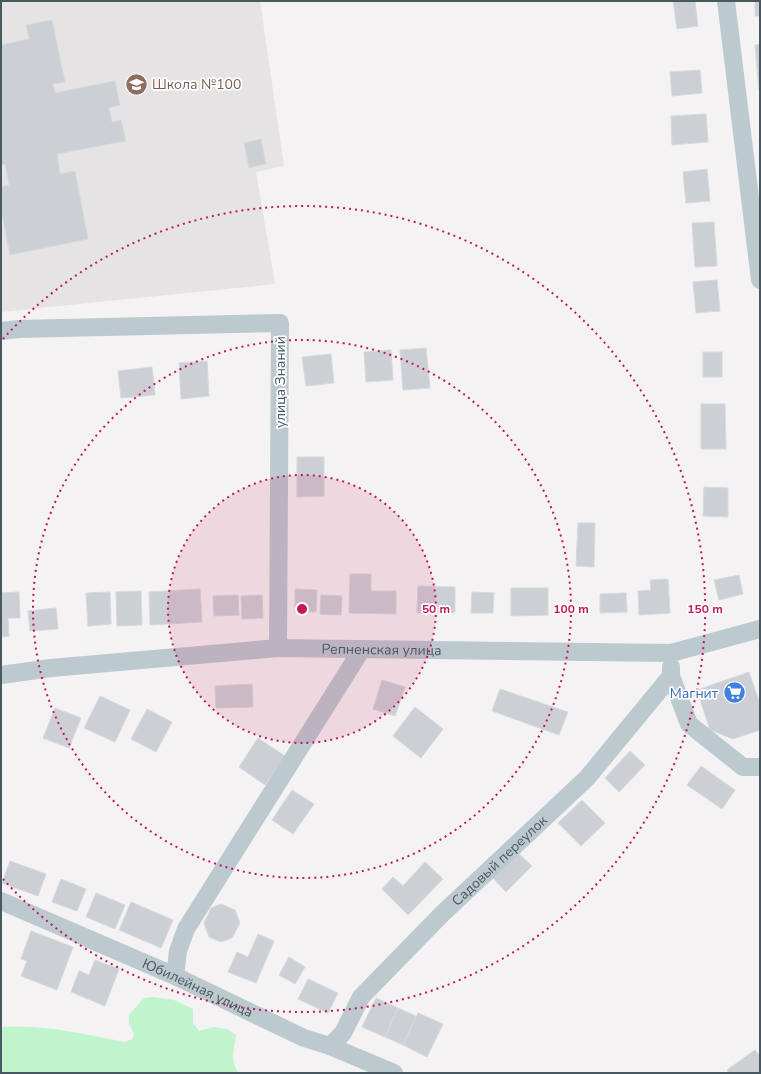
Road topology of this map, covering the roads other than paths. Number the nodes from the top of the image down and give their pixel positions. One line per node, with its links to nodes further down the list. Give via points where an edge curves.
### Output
1 (726, 1): 2 (street)
2 (760, 280)
3 (1, 331): 5 (street, улица Знаний, via 280,323)
4 (760, 629): 7 (street, Репненская улица)
5 (278, 648): 6 (street, Репненская улица); 8 (street, Репненская улица, via 52,668)
6 (362, 649): 7 (street, Репненская улица); 12 (street, via 186,929 178,951)
7 (671, 653): 9 (street)
8 (1, 675)
9 (671, 676): 10 (street, via 689,724 743,767); 13 (street, Садовый переулок, via 587,778 442,914 361,997 342,1033)
10 (760, 768)
11 (1, 901): 12 (street, Юбилейная улица)
12 (175, 976): 13 (street, Юбилейная улица, via 304,1038)
13 (330, 1046): 14 (street, Юбилейная улица)
14 (394, 1073)

